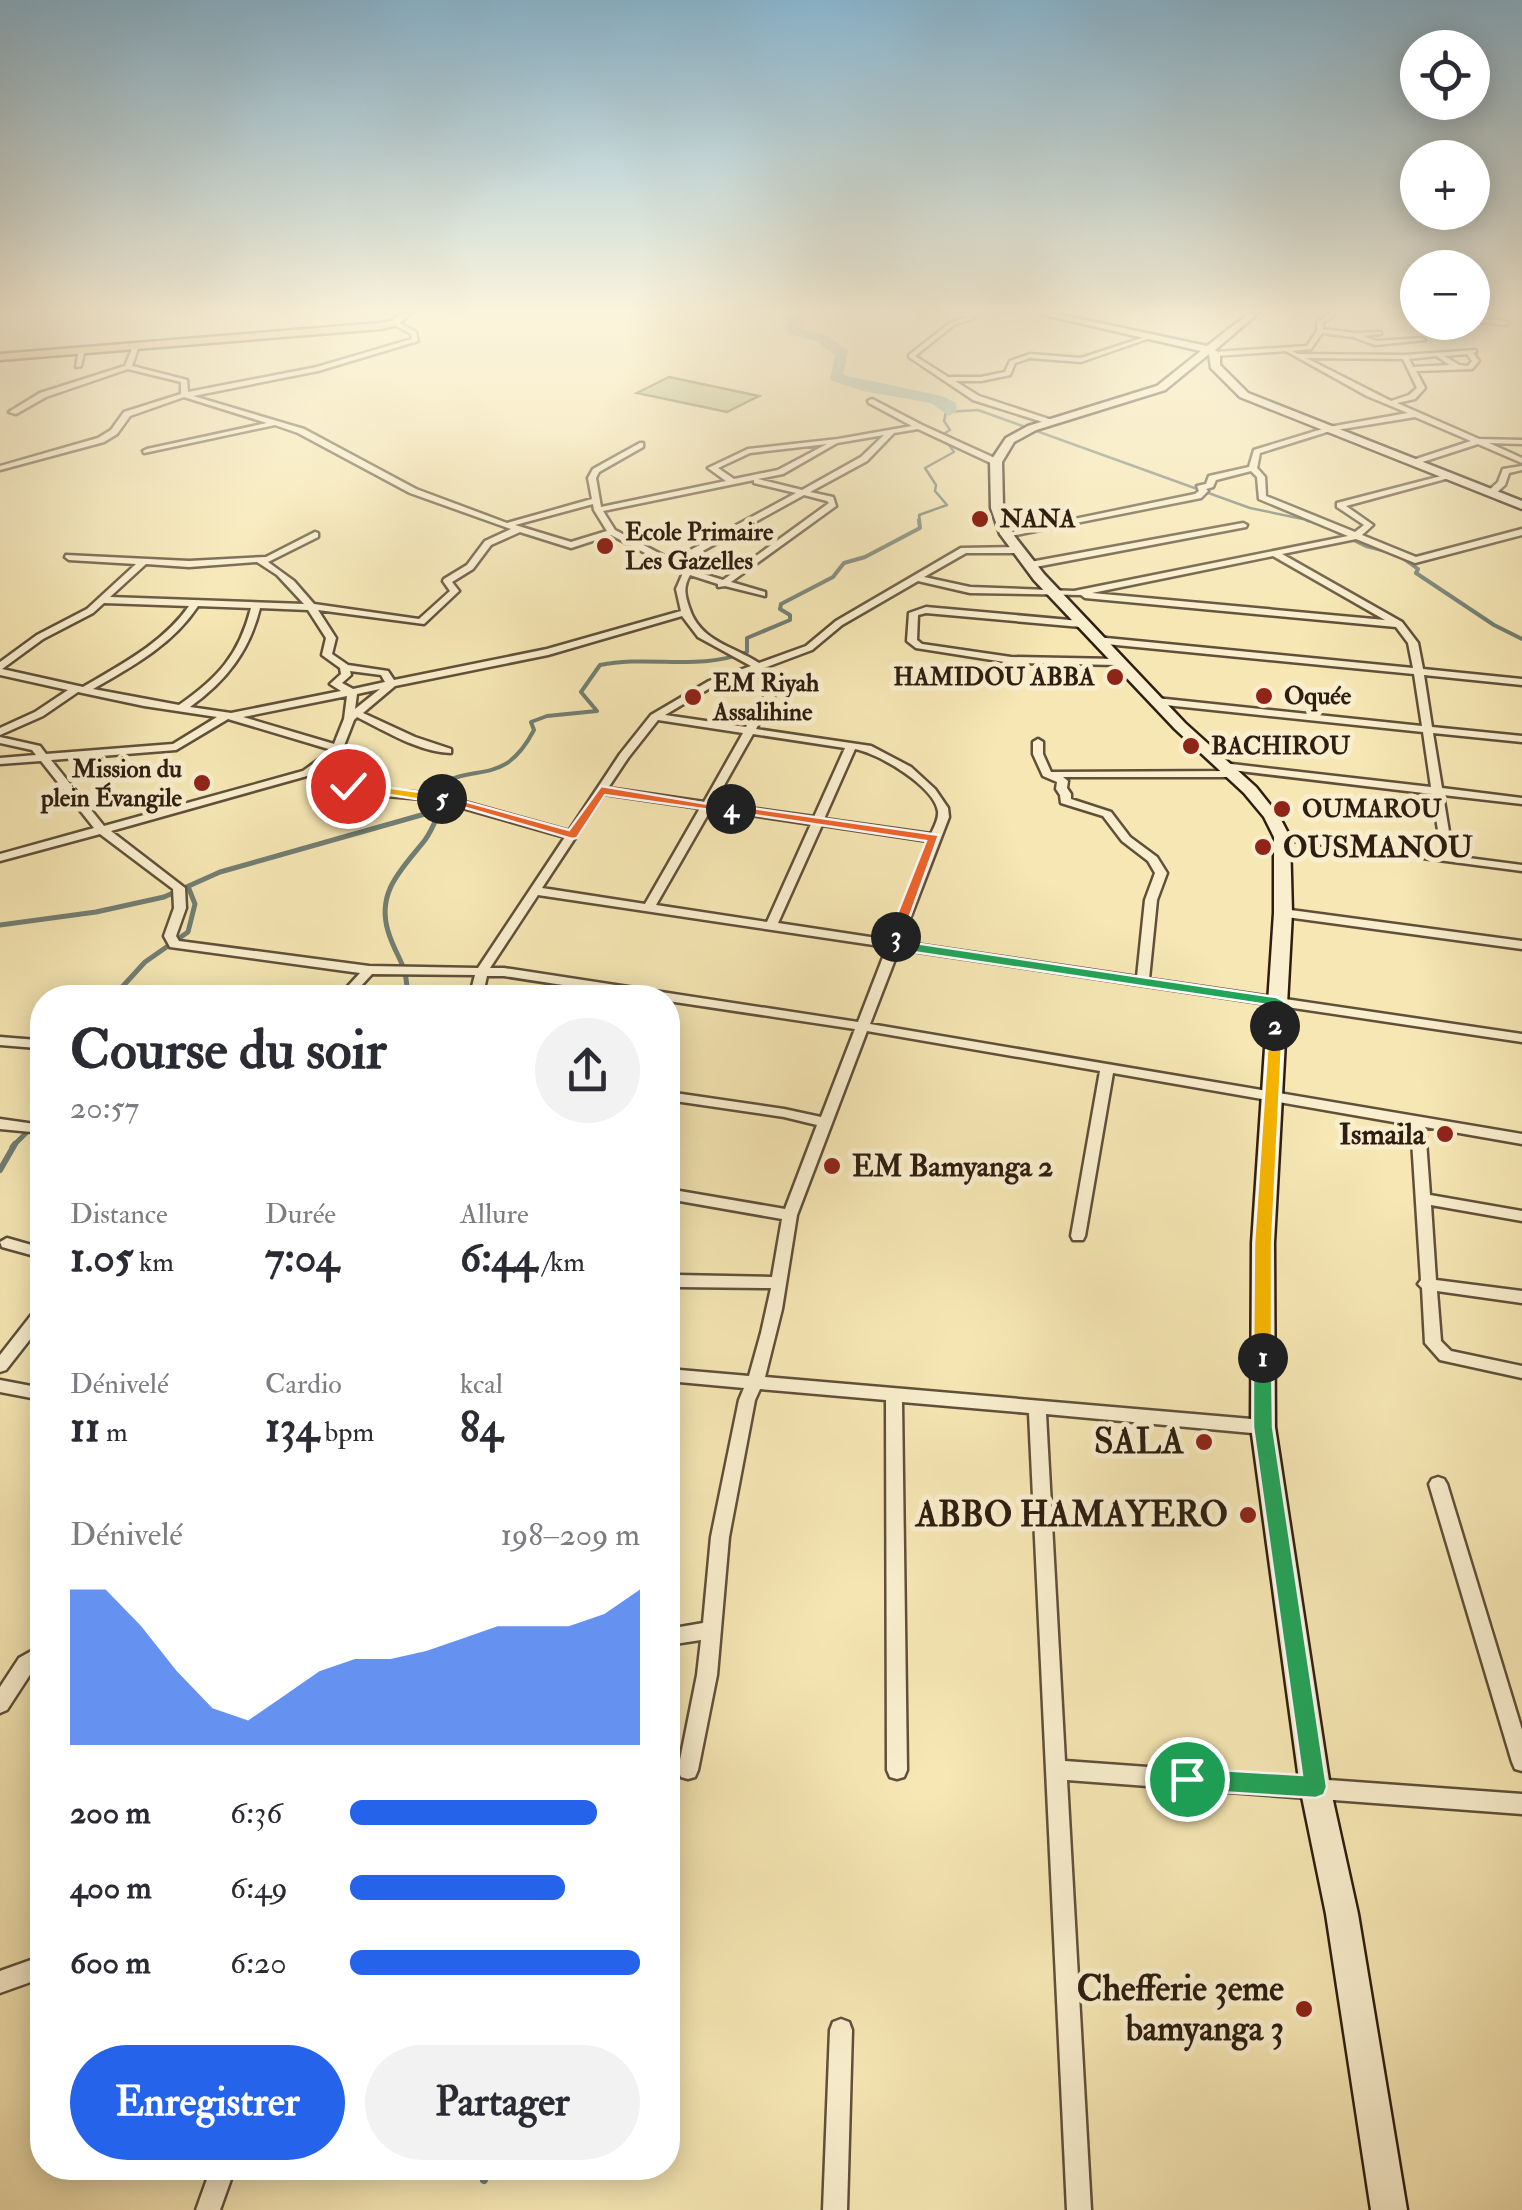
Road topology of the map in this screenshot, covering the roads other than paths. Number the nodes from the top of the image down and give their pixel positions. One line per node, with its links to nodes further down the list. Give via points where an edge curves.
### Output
1 (124, 417): 22 (street, via 101,440)
2 (260, 417): 9 (street)
3 (902, 417): 11 (street)
4 (1033, 417): 10 (street)
5 (1064, 417): 10 (street)
6 (1299, 417): 12 (street)
7 (1399, 417): 12 (street)
8 (1424, 417): 15 (street)
9 (277, 422): 18 (street); 31 (street, via 412,491)
10 (1048, 422): 19 (street, via 1010,440)
11 (919, 427): 13 (street); 19 (street)
12 (1329, 429): 20 (street); 23 (street, via 1257,452)
13 (891, 434): 14 (street); 27 (street, via 864,460)
14 (838, 441): 25 (street, via 798,466); 26 (street, via 748,451 713,467)
15 (1480, 441): 16 (street); 20 (street); 21 (street)
16 (1522, 442)
17 (640, 445): 29 (street, via 596,471)
18 (147, 450)
19 (996, 462): 38 (street, via 997,508)
20 (1413, 463): 24 (street)
21 (1522, 465): 28 (street, via 1506,471)
22 (0, 468)
23 (1252, 468): 37 (street, via 1261,476 1262,497); 38 (street, via 1212,478 1198,496)
24 (1446, 476): 28 (street); 37 (street, via 1340,505 1369,525)
25 (751, 480): 26 (street); 27 (street)
26 (735, 483): 29 (street)
27 (806, 493): 43 (street); 46 (street, via 833,504)
28 (1491, 493): 30 (street)
29 (597, 505): 31 (street); 34 (street)
30 (1522, 505)
31 (506, 525): 33 (street)
32 (1243, 525): 38 (street)
33 (519, 529): 34 (street, via 571,545); 53 (street, via 488,543 470,567 447,581 455,591 421,622)
34 (612, 532): 43 (street)
35 (1522, 532): 37 (street, via 1415,560)
36 (316, 534): 41 (street)
37 (1351, 538): 39 (street)
38 (1018, 550): 45 (street, via 968,548); 49 (street)
39 (1276, 555): 49 (street); 56 (street)
40 (69, 556): 42 (street)
41 (257, 560): 42 (street); 53 (street, via 282,574)
42 (142, 562): 50 (street)
43 (672, 564): 44 (street)
44 (688, 572): 46 (street); 54 (street, via 679,583)
45 (918, 578): 47 (street); 58 (street, via 839,622 809,648)
46 (721, 585): 48 (street)
47 (970, 590): 49 (street); 55 (street)
48 (762, 594)
49 (1064, 594): 56 (street); 57 (street)
50 (104, 600): 51 (street); 61 (street, via 40,637)
51 (196, 602): 52 (street); 65 (street, via 187,619 150,651)
52 (256, 604): 53 (street); 68 (street, via 244,650 214,686)
53 (313, 607): 60 (street, via 331,638 327,655)
54 (684, 613): 58 (street, via 697,632); 64 (street, via 592,642)
55 (965, 614): 57 (street); 59 (street, via 914,613 912,641 981,657)
56 (1399, 624): 62 (street, via 1413,643)
57 (1088, 632): 59 (street); 62 (street)
58 (744, 660): 71 (street); 73 (street, via 770,682)
59 (1118, 662): 67 (street)
60 (345, 667): 64 (street, via 385,673); 66 (street, via 335,684)
61 (0, 670): 65 (street)
62 (1420, 673): 63 (street); 72 (street)
63 (1522, 682)
64 (390, 685): 66 (street); 70 (street)
65 (79, 690): 68 (street); 74 (street)
66 (352, 692): 69 (street); 70 (street)
67 (1156, 701): 72 (street); 82 (street)
68 (180, 709): 69 (street)
69 (228, 716): 78 (street); 80 (street, via 176,747)
70 (353, 716): 78 (street); 79 (street)
71 (655, 717): 73 (street); 85 (street)
72 (1427, 729): 75 (street); 86 (street)
73 (746, 732): 77 (street); 88 (street)
74 (0, 736): 80 (street, via 36,748)
75 (1522, 739)
76 (1038, 742): 84 (street)
77 (852, 745): 89 (street); 92 (street, via 883,753 930,791 944,817)
78 (335, 748): 83 (street, via 336,754)
79 (448, 751)
80 (41, 757): 81 (street); 90 (street)
81 (0, 761)
82 (1228, 770): 84 (street); 86 (street); 93 (street, via 1271,816)
83 (306, 774): 90 (street); 91 (street, via 374,792 441,798)
84 (1047, 774): 105 (street, via 1063,781 1065,801 1106,814 1161,873)
85 (601, 790): 88 (street); 91 (street)
86 (1436, 791): 87 (street); 95 (street)
87 (1522, 801)
88 (708, 805): 89 (street); 98 (street)
89 (818, 822): 92 (street); 100 (street)
90 (100, 828): 94 (street); 103 (street, via 180,891 172,942)
91 (572, 836): 97 (street)
92 (934, 838): 101 (street)
93 (1282, 838): 95 (street); 99 (street)
94 (0, 858)
95 (1448, 859): 96 (street)
96 (1522, 868)
97 (537, 891): 98 (street); 104 (street)
98 (650, 906): 100 (street)
99 (1283, 913): 102 (street); 110 (street)
100 (772, 925): 101 (street)
101 (893, 944): 105 (street); 111 (street)
102 (1522, 945)
103 (368, 970): 104 (street); 106 (street)
104 (482, 971): 107 (street); 108 (street)
105 (1143, 980): 110 (street)
106 (354, 985)
107 (478, 985)
108 (578, 985)
109 (680, 1000): 111 (street)
110 (1276, 1001): 112 (street); 116 (street)
111 (860, 1026): 115 (street); 118 (street)
112 (1522, 1038)
113 (0, 1041): 114 (street)
114 (30, 1043)
115 (1107, 1068): 116 (street); 125 (street)
116 (1271, 1096): 119 (street); 141 (street)
117 (680, 1098): 118 (street)
118 (826, 1123): 123 (street)
119 (1418, 1123): 120 (street); 122 (street)
120 (1522, 1140)
121 (680, 1196): 123 (street)
122 (1426, 1199): 124 (street); 130 (street)
123 (790, 1216): 129 (street)
124 (1522, 1216)
125 (1078, 1236)
126 (6, 1244): 127 (street)
127 (30, 1251)
128 (680, 1280): 129 (street)
129 (779, 1282): 136 (street)
130 (1426, 1284): 131 (street); 134 (street, via 1437,1350)
131 (1522, 1297)
132 (30, 1328): 133 (street)
133 (0, 1366)
134 (1522, 1372)
135 (680, 1376): 136 (street)
136 (755, 1383): 139 (street); 143 (street, via 720,1536)
137 (0, 1386): 138 (street)
138 (30, 1392)
139 (894, 1396): 140 (street); 149 (street)
140 (1037, 1407): 141 (street); 150 (street)
141 (1263, 1427): 151 (street)
142 (1438, 1484): 147 (street)
143 (709, 1630): 144 (street); 148 (street)
144 (680, 1635)
145 (30, 1661): 146 (street)
146 (0, 1704)
147 (1522, 1762)
148 (688, 1770)
149 (897, 1770)
150 (1058, 1770): 151 (street); 159 (street)
151 (1316, 1787): 152 (street); 160 (street)
152 (1522, 1804)
153 (30, 1971): 154 (street)
154 (0, 1982)
155 (841, 2030): 158 (street)
156 (219, 2180): 157 (street)
157 (208, 2210)
158 (835, 2210)
159 (1079, 2210)
160 (1389, 2210)

